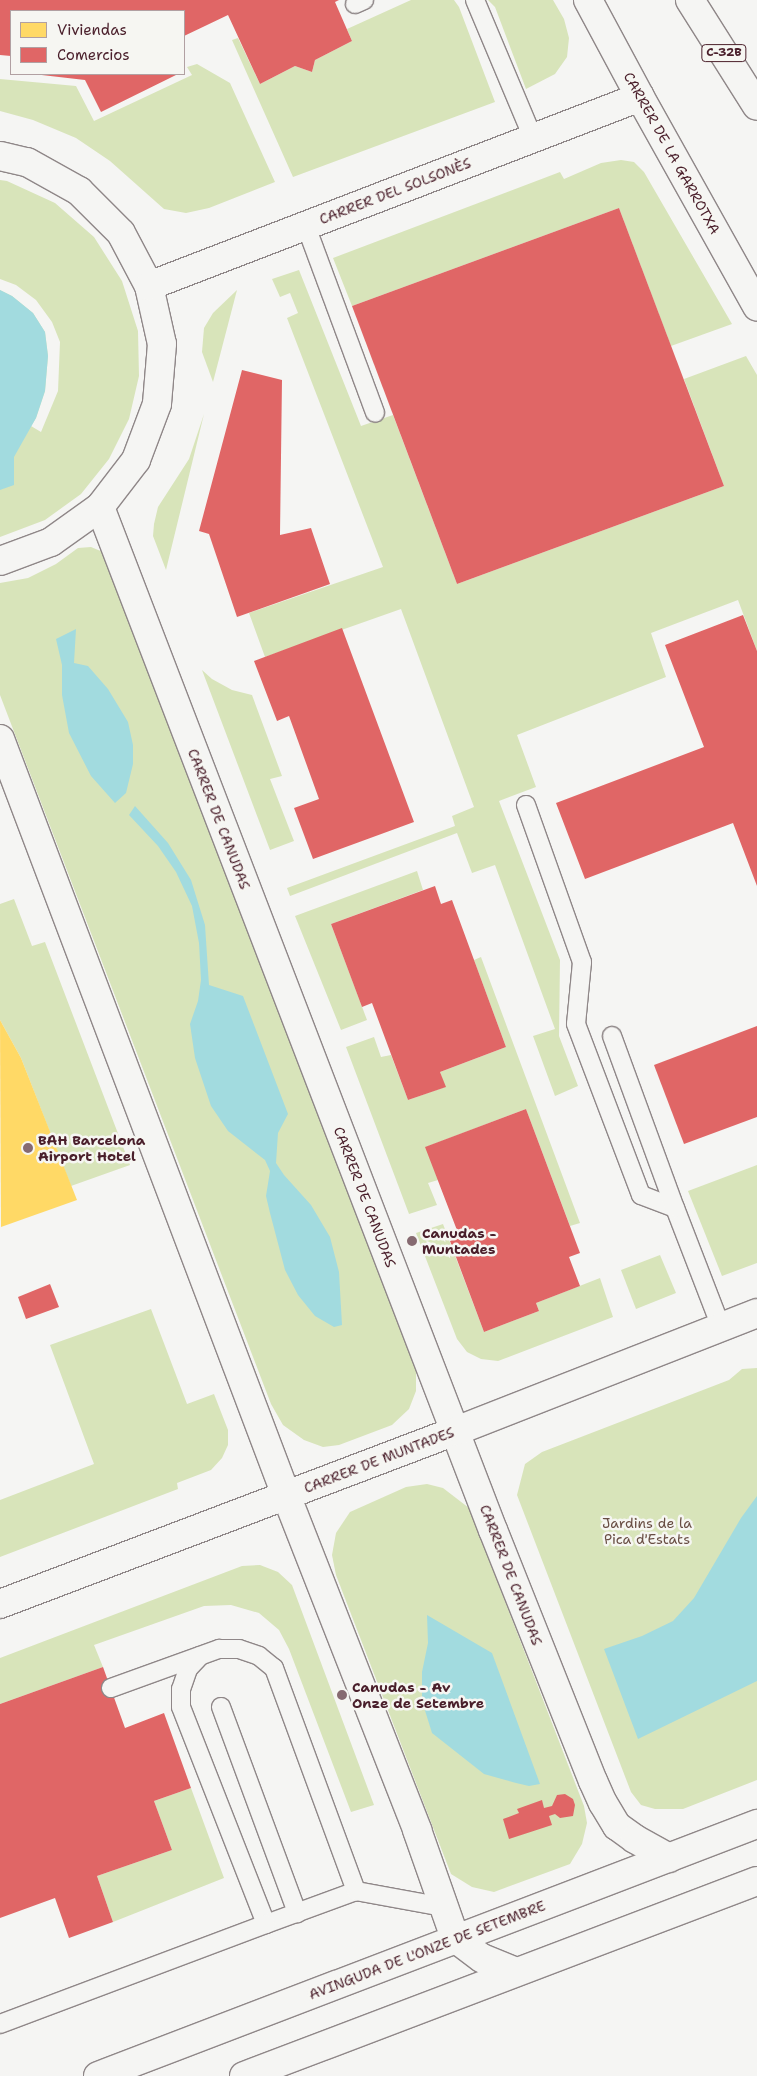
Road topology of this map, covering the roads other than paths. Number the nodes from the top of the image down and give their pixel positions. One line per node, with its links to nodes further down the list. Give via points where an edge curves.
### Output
1 (476, 0): 6 (lane)
2 (588, 0): 4 (main road, CARRER DE LA GARROTXA)
3 (690, 0): 5 (main road, C-32B)
4 (640, 96): 6 (main road, CARRER DEL SOLSONÈS); 10 (main road, CARRER DE LA GARROTXA)
5 (757, 106)
6 (533, 138): 8 (main road, CARRER DEL SOLSONÈS)
7 (0, 156): 9 (main road, via 27,162 79,191 121,233)
8 (306, 226): 9 (main road, CARRER DEL SOLSONÈS); 11 (lane)
9 (150, 286): 12 (main road, via 162,344 157,404 136,460)
10 (757, 306)
11 (375, 412)
12 (100, 507): 13 (main road, via 51,542); 20 (main road, CARRER DE CANUDAS)
13 (0, 561)
14 (2, 752): 21 (main road)
15 (526, 805): 17 (lane, via 582,962 576,1024 641,1195)
16 (612, 1036): 17 (lane)
17 (675, 1208): 19 (lane)
18 (757, 1313): 19 (main road, CARRER DE MUNTADES)
19 (720, 1327): 20 (main road, CARRER DE MUNTADES)
20 (456, 1431): 21 (main road, CARRER DE MUNTADES); 27 (main road, CARRER DE CANUDAS, via 603,1803 617,1826)
21 (286, 1495): 22 (main road, CARRER DE MUNTADES); 32 (main road, via 417,1830)
22 (0, 1604)
23 (201, 1655): 24 (lane); 29 (lane, via 219,1649 239,1649 259,1656 274,1668); 31 (lane, via 188,1669 181,1689 181,1707)
24 (111, 1688)
25 (220, 1707): 30 (lane)
26 (757, 1824): 27 (main road, AVINGUDA DE L'ONZE DE SETEMBRE)
27 (669, 1858): 32 (main road, AVINGUDA DE L'ONZE DE SETEMBRE)
28 (757, 1881): 33 (main road)
29 (356, 1891): 30 (lane); 32 (lane)
30 (297, 1913): 31 (lane)
31 (266, 1924): 34 (lane)
32 (450, 1925): 33 (main road, via 482,1958); 35 (main road, AVINGUDA DE L'ONZE DE SETEMBRE)
33 (516, 1972): 36 (main road)
34 (0, 2024)
35 (98, 2076)
36 (244, 2076)

